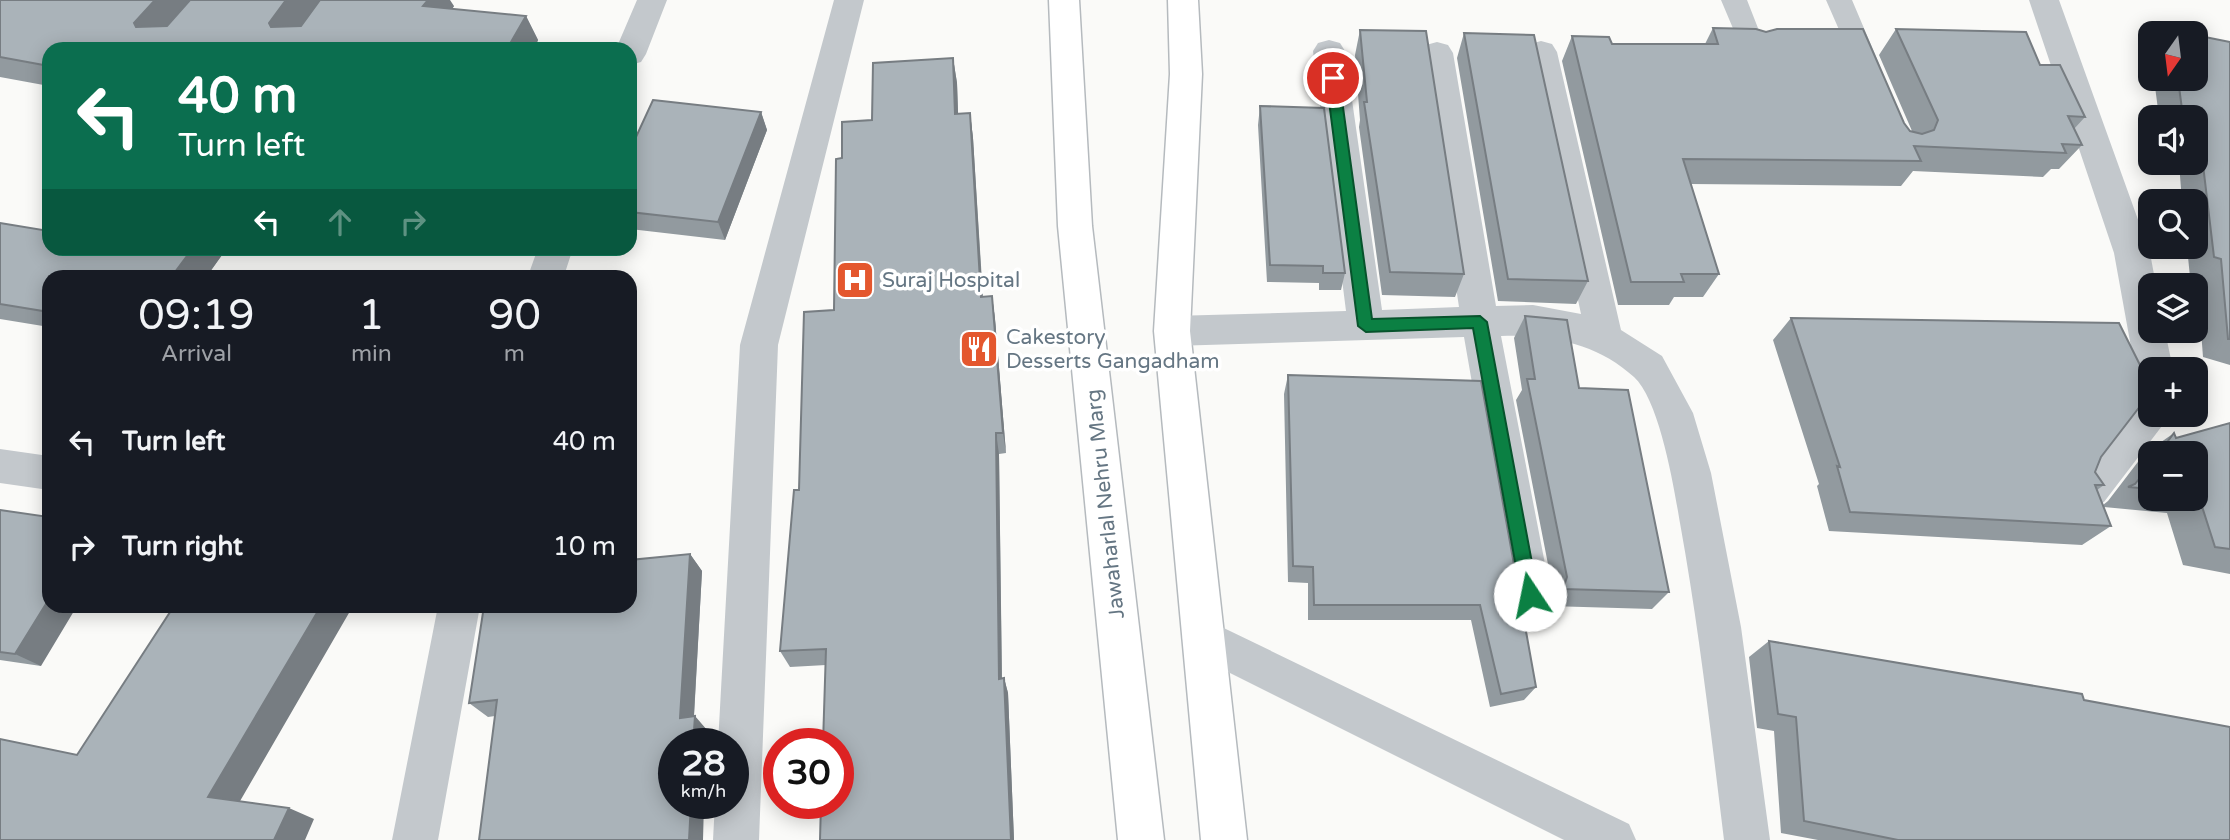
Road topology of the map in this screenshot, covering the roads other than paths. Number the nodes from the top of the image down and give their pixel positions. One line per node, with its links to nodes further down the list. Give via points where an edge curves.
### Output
1 (652, 0): 8 (street)
2 (849, 0): 27 (street, via 759,345)
3 (1064, 0): 28 (main road, Jawaharlal Nehru Marg, via 1074,226)
4 (1183, 0): 16 (main road, via 1186,74)
5 (1734, 0): 9 (lane)
6 (1839, 0): 13 (lane)
7 (2045, 0): 18 (street, via 2132,253)
8 (635, 42)
9 (1752, 46)
10 (1329, 51): 15 (street)
11 (1541, 52): 17 (street)
12 (1437, 53): 14 (street)
13 (1877, 89)
14 (1480, 322): 15 (street); 17 (street, via 1533,320 1595,332); 23 (street)
15 (1366, 326): 16 (street)
16 (1172, 331): 25 (main road)
17 (1605, 339): 31 (street, via 1650,367 1674,413 1688,461 1720,627)
18 (2152, 357)
19 (2138, 427): 22 (street)
20 (0, 466): 21 (street)
21 (42, 472)
22 (2090, 489)
23 (1530, 595)
24 (458, 613): 26 (street)
25 (1203, 638): 29 (main road); 30 (street)
26 (415, 840)
27 (736, 840)
28 (1141, 840)
29 (1224, 840)
30 (1613, 840)
31 (1747, 840)

